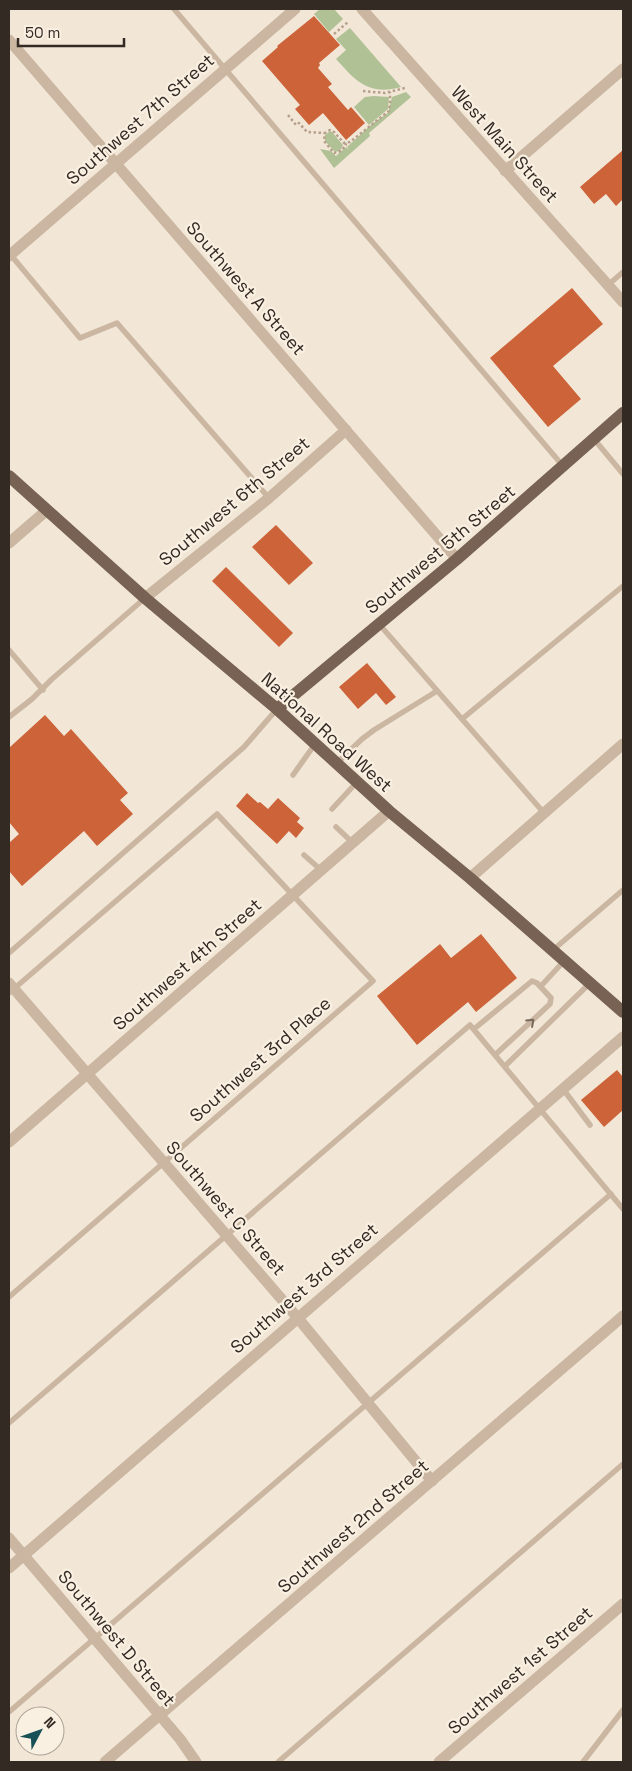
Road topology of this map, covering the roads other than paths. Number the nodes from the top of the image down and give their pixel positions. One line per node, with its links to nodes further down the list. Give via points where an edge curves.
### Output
1 (174, 9): 5 (lane)
2 (295, 9): 5 (street, Southwest 7th Street)
3 (362, 9): 8 (street, West Main Street)
4 (9, 40): 7 (street, Southwest A Street)
5 (226, 68): 7 (street, Southwest 7th Street); 16 (lane)
6 (623, 69): 8 (street)
7 (116, 164): 9 (street, Southwest 7th Street); 14 (street, Southwest A Street)
8 (505, 171): 11 (street, West Main Street)
9 (9, 254): 19 (lane, via 80,338 117,323)
10 (623, 272): 11 (lane)
11 (608, 285): 12 (street, West Main Street)
12 (623, 302)
13 (623, 414): 15 (main road, Southwest 5th Street)
14 (346, 430): 19 (street, Southwest 6th Street); 22 (street, Southwest A Street)
15 (594, 439): 16 (main road, Southwest 5th Street); 17 (lane)
16 (564, 466): 22 (main road, Southwest 5th Street)
17 (623, 474)
18 (9, 476): 20 (main road, National Road West)
19 (269, 498): 24 (street, Southwest 6th Street)
20 (47, 510): 21 (street); 24 (main road, National Road West)
21 (9, 543)
22 (457, 559): 25 (main road, Southwest 5th Street)
23 (623, 586): 31 (lane)
24 (145, 598): 27 (lane); 29 (main road, National Road West)
25 (379, 624): 28 (lane); 29 (main road, Southwest 5th Street)
26 (9, 650): 27 (lane)
27 (43, 690): 30 (lane)
28 (437, 690): 31 (lane); 34 (lane, via 374,730)
29 (277, 709): 32 (main road, National Road West); 48 (lane, via 244,747)
30 (9, 717)
31 (462, 719): 39 (lane)
32 (315, 744): 34 (main road, National Road West); 35 (lane)
33 (623, 744): 39 (street)
34 (337, 763): 36 (main road, National Road West)
35 (292, 775)
36 (357, 782): 37 (lane); 38 (main road, National Road West)
37 (332, 809)
38 (389, 810): 41 (street, Southwest 4th Street); 44 (main road, National Road West)
39 (544, 813): 44 (street)
40 (336, 827): 41 (lane)
41 (352, 842): 43 (street, Southwest 4th Street)
42 (304, 855): 43 (lane)
43 (321, 870): 46 (street, Southwest 4th Street)
44 (470, 878): 47 (main road, National Road West)
45 (623, 890): 47 (lane)
46 (293, 895): 52 (lane, via 217,814); 58 (street, Southwest 4th Street); 63 (lane, Southwest 3rd Place, via 373,981)
47 (553, 950): 49 (main road, National Road West)
48 (9, 953)
49 (564, 960): 50 (main road, National Road West); 51 (lane)
50 (590, 983): 53 (main road, National Road West); 57 (lane)
51 (541, 986): 54 (lane, via 534,981 529,983); 56 (lane, one-way to 51, via 550,1004 551,998)
52 (11, 988): 58 (street, Southwest C Street)
53 (623, 1012)
54 (474, 1030): 56 (lane); 66 (lane, via 470,1025)
55 (623, 1037): 59 (street, Southwest 3rd Street)
56 (495, 1055): 57 (lane)
57 (505, 1066): 60 (lane)
58 (88, 1074): 62 (street, Southwest 4th Street); 63 (street, Southwest C Street)
59 (563, 1088): 60 (street, Southwest 3rd Street); 61 (lane)
60 (540, 1109): 64 (lane); 69 (street, Southwest 3rd Street)
61 (590, 1125)
62 (9, 1142)
63 (164, 1163): 66 (street, Southwest C Street); 67 (lane, Southwest 3rd Place)
64 (611, 1194): 65 (lane); 70 (lane)
65 (623, 1209)
66 (226, 1235): 69 (street, Southwest C Street); 71 (lane)
67 (9, 1297)
68 (623, 1316): 73 (street, Southwest 2nd Street)
69 (297, 1318): 70 (street, Southwest C Street); 75 (street, Southwest 3rd Street)
70 (368, 1403): 73 (street, Southwest C Street); 78 (lane)
71 (9, 1422)
72 (623, 1464): 84 (lane)
73 (432, 1481): 81 (street, Southwest 2nd Street)
74 (9, 1538): 75 (street, Southwest D Street)
75 (24, 1555): 76 (street, Southwest 3rd Street); 78 (street, Southwest D Street)
76 (9, 1568)
77 (621, 1609): 85 (street, Southwest 1st Street)
78 (94, 1638): 80 (lane); 81 (street, Southwest D Street)
79 (623, 1710): 86 (lane)
80 (9, 1712)
81 (159, 1716): 82 (street, Southwest 2nd Street); 83 (street, Southwest D Street)
82 (105, 1762)
83 (196, 1762)
84 (278, 1762)
85 (440, 1762)
86 (583, 1762)

